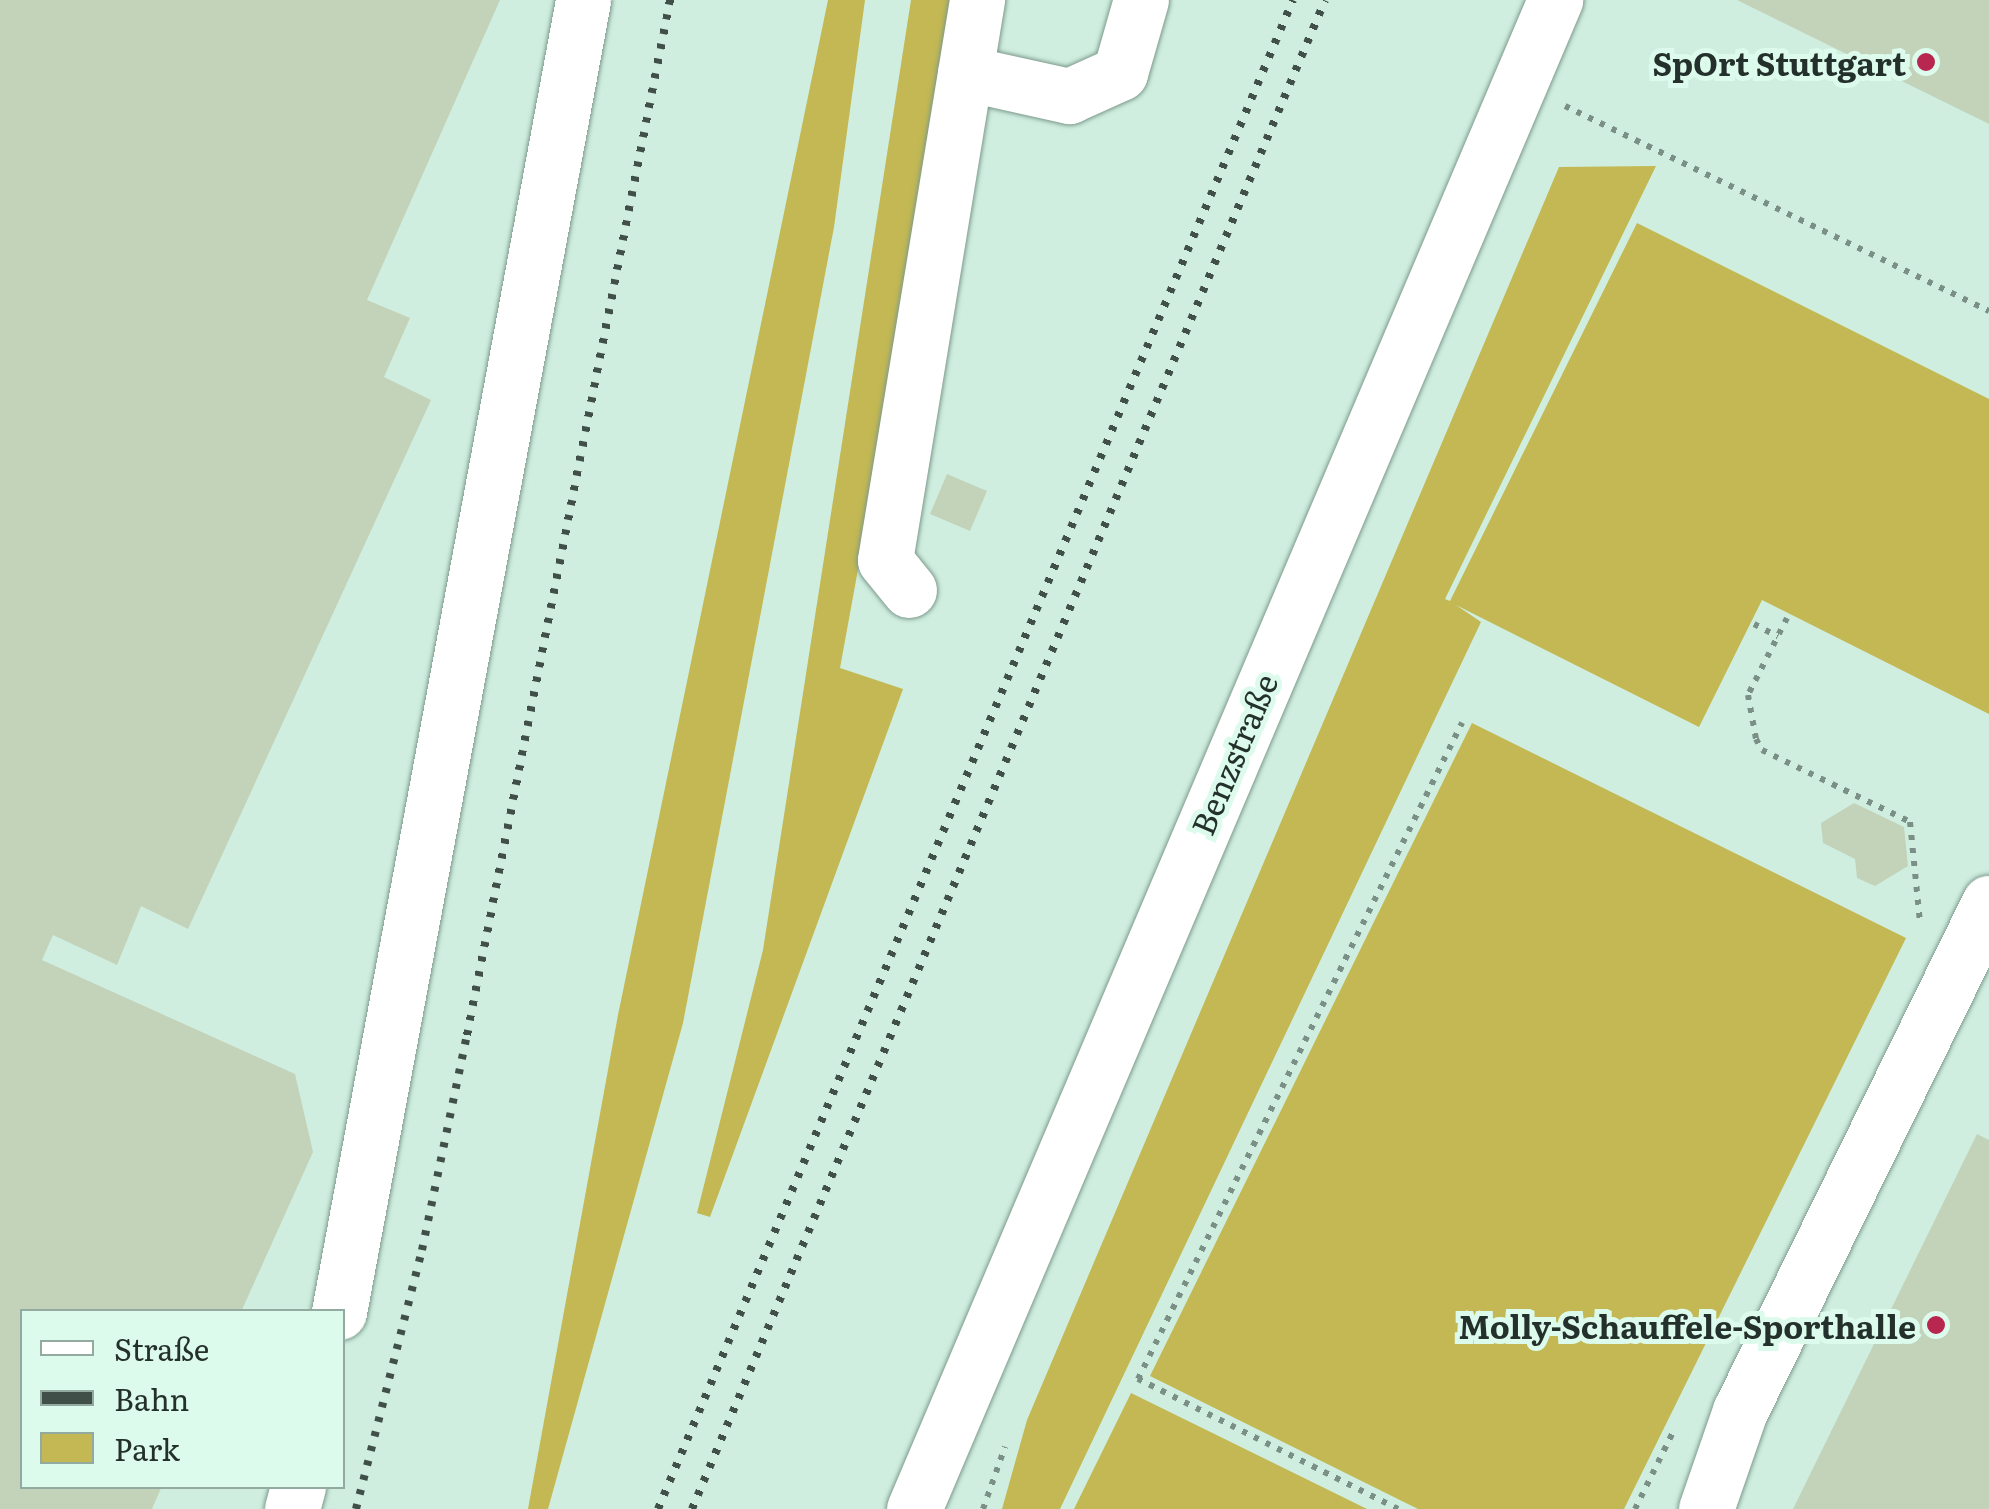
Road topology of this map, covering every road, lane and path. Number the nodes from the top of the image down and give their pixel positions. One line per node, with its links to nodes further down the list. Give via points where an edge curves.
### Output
1 (583, 0): 15 (main road)
2 (977, 0): 5 (main road)
3 (1141, 0): 5 (main road, via 1120,74 1068,96)
4 (1555, 0): 6 (main road, Benzstraße)
5 (965, 73): 8 (main road, via 885,560)
6 (1519, 84): 7 (path); 17 (main road, Benzstraße)
7 (1989, 311)
8 (908, 590)
9 (1787, 618): 11 (path)
10 (1754, 624): 11 (path)
11 (1778, 637): 14 (path, via 1748,695 1762,750 1910,822 1920,929)
12 (1462, 723): 19 (path, via 1138,1379)
13 (1989, 904): 14 (main road)
14 (1965, 953): 20 (main road, via 1740,1411)
15 (340, 1309)
16 (1005, 1447): 18 (path)
17 (914, 1509)
18 (982, 1509)
19 (1398, 1509)
20 (1706, 1509)

